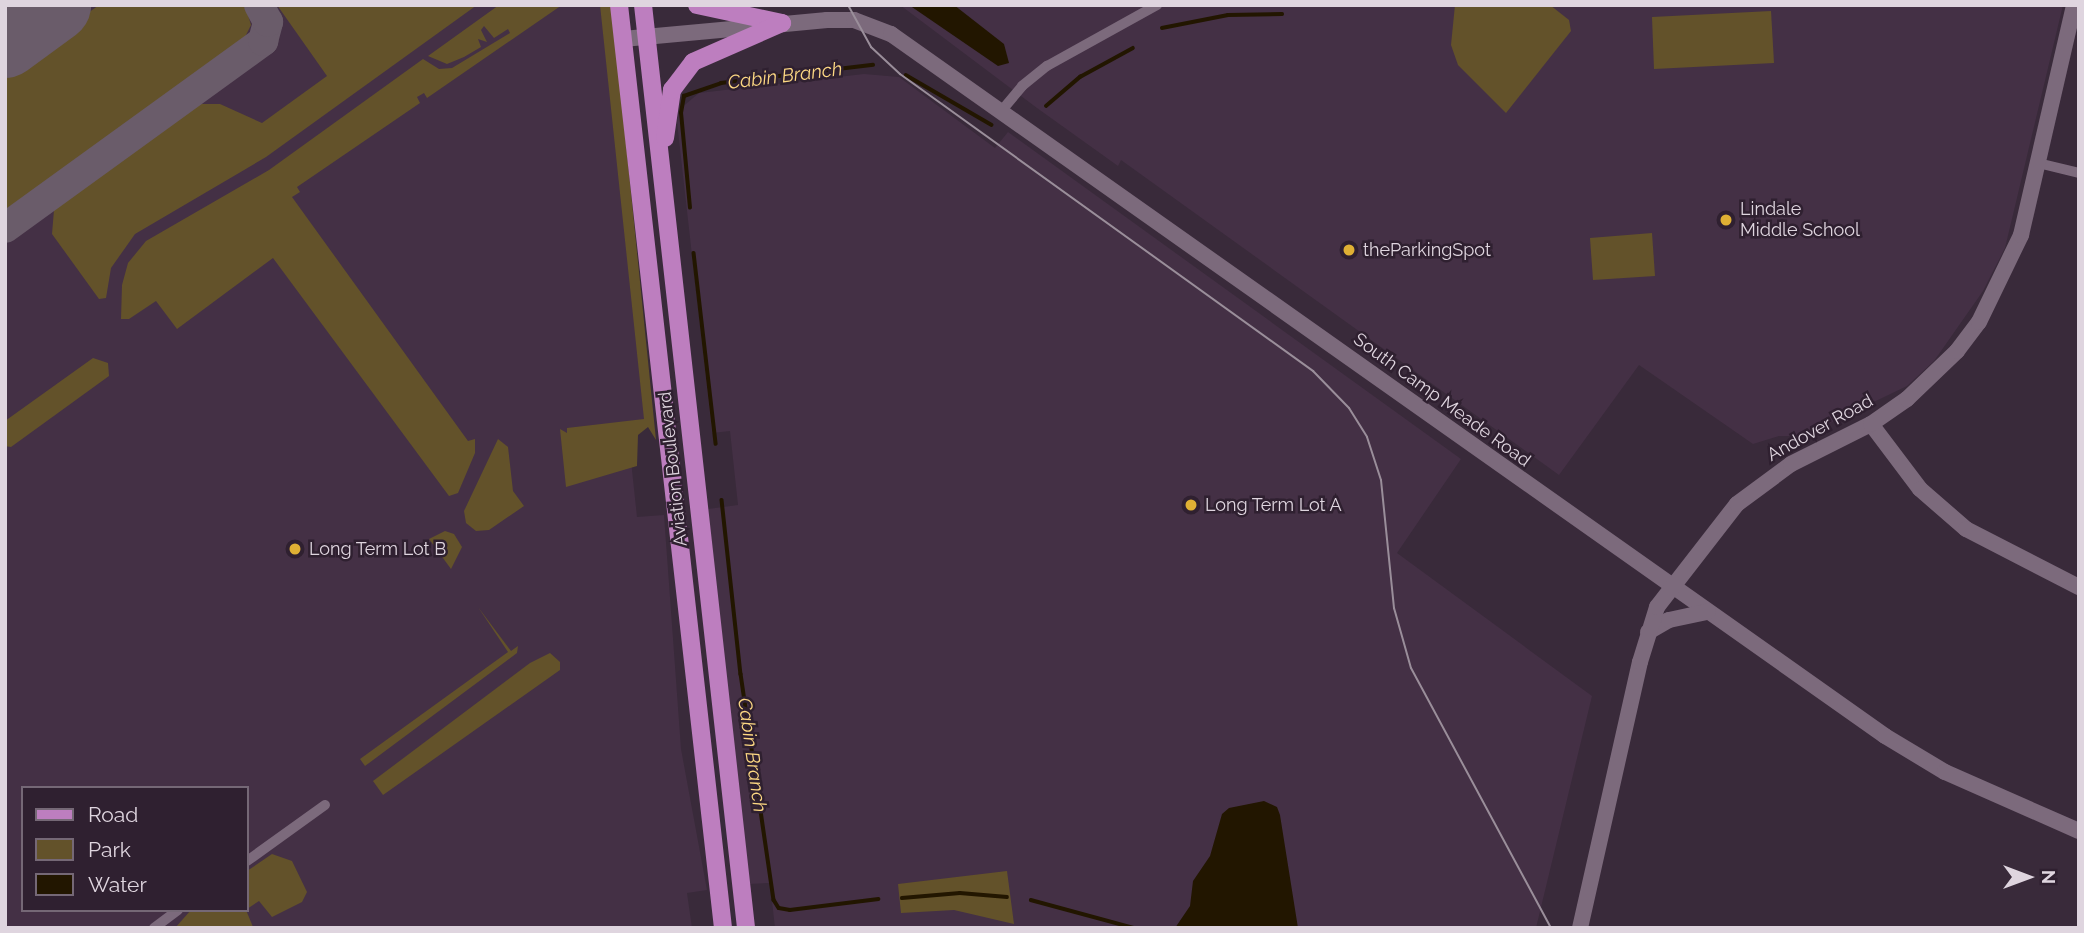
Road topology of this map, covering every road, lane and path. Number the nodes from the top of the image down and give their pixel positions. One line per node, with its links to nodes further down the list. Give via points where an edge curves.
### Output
1 (619, 5): 8 (main road, Aviation Boulevard)
2 (643, 5): 7 (main road, Aviation Boulevard)
3 (697, 5): 6 (main road)
4 (1157, 5): 9 (street, via 1047,66)
5 (2074, 5): 10 (main road, Andover Road)
6 (782, 23): 7 (main road, South Camp Meade Road); 9 (main road, South Camp Meade Road, via 847,20 873,26 923,52); 12 (main road, via 706,52 681,76 667,106)
7 (645, 37): 8 (main road, South Camp Meade Road); 12 (main road, Aviation Boulevard)
8 (623, 39): 23 (main road, Aviation Boulevard)
9 (1003, 109): 14 (main road, South Camp Meade Road)
10 (2038, 163): 11 (street); 13 (main road, Andover Road, via 2010,264 1979,322 1927,382)
11 (2079, 173)
12 (664, 204): 24 (main road, Aviation Boulevard)
13 (1871, 424): 14 (main road, Andover Road, via 1765,481 1713,530); 15 (main road, via 1920,489 1966,529)
14 (1670, 586): 16 (main road, South Camp Meade Road); 17 (main road, Andover Road)
15 (2079, 587)
16 (1708, 612): 17 (main road, via 1669,620); 19 (main road, South Camp Meade Road, via 1945,772)
17 (1648, 632): 25 (main road, Andover Road)
18 (325, 804): 20 (street)
19 (2079, 831)
20 (248, 860)
21 (175, 912): 22 (street)
22 (154, 928)
23 (723, 928)
24 (746, 928)
25 (1580, 928)

